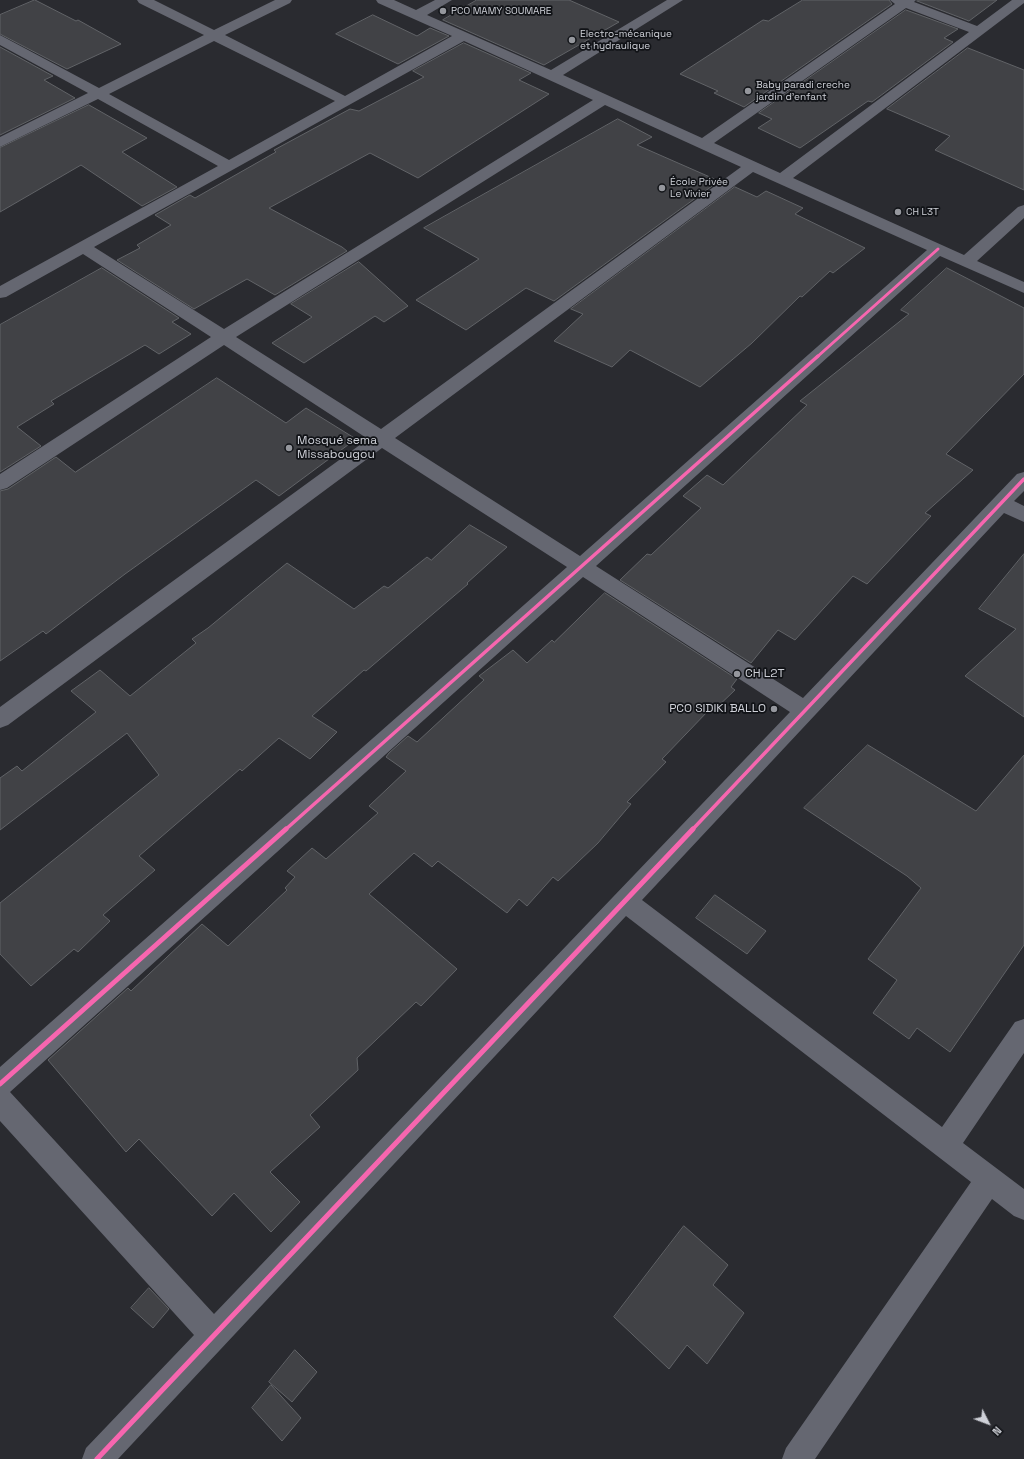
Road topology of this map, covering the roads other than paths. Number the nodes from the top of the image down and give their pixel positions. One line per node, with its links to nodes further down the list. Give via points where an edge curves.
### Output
1 (144, 0): 10 (street)
2 (285, 0): 10 (street)
3 (383, 0): 8 (street)
4 (445, 0): 8 (street)
5 (676, 0): 13 (street)
6 (1020, 0): 9 (street)
7 (903, 1): 9 (street); 18 (street)
8 (417, 15): 11 (street)
9 (979, 31): 21 (street)
10 (215, 36): 14 (street); 16 (street)
11 (463, 36): 13 (street); 16 (street)
12 (0, 39): 14 (street)
13 (552, 76): 15 (street)
14 (98, 94): 17 (street); 19 (street)
15 (604, 99): 18 (street); 28 (street)
16 (345, 101): 19 (street)
17 (0, 144)
18 (704, 144): 20 (street)
19 (229, 166): 23 (street)
20 (752, 166): 21 (street); 29 (street)
21 (782, 179): 24 (street)
22 (1024, 210): 25 (street)
23 (83, 247): 27 (street); 28 (street)
24 (938, 249): 25 (street); 34 (street)
25 (966, 262): 26 (street)
26 (1024, 288)
27 (0, 293)
28 (224, 337): 29 (street); 31 (street)
29 (381, 439): 34 (street); 36 (street)
30 (1024, 479): 32 (street)
31 (0, 483)
32 (1001, 503): 33 (street); 35 (street)
33 (1024, 515)
34 (582, 567): 35 (street); 39 (street)
35 (805, 710): 37 (street)
36 (0, 719)
37 (625, 901): 41 (street); 44 (street)
38 (1024, 1031): 41 (street)
39 (0, 1084)
40 (0, 1102): 44 (street)
41 (945, 1146): 42 (street)
42 (989, 1180): 43 (street); 46 (street)
43 (1024, 1206)
44 (214, 1336): 45 (street)
45 (97, 1459)
46 (798, 1459)

